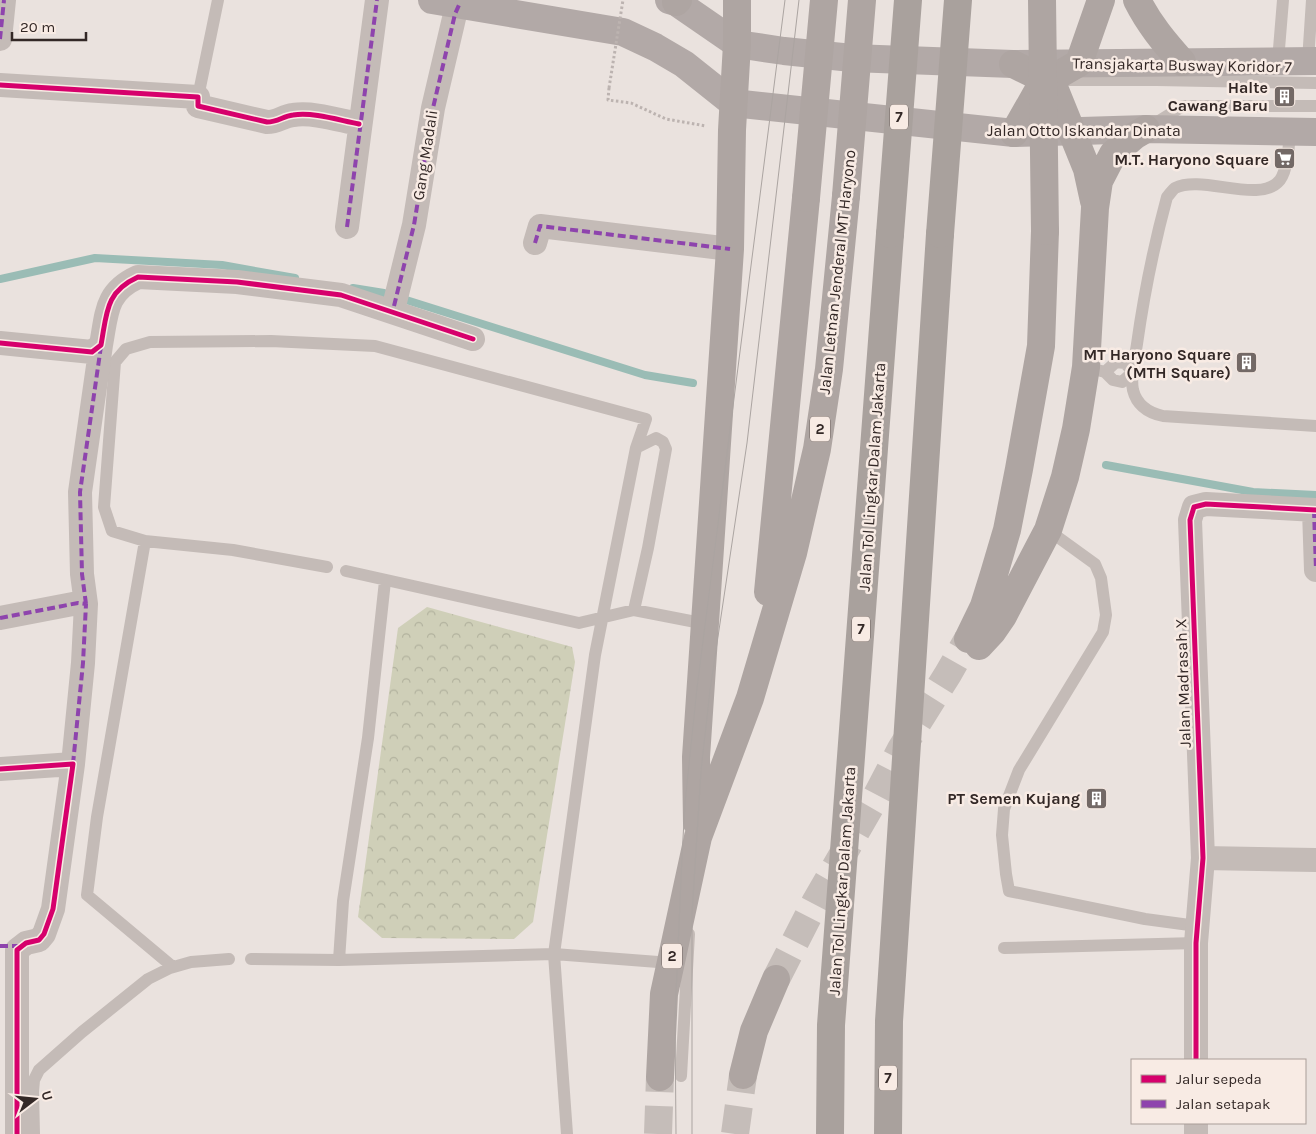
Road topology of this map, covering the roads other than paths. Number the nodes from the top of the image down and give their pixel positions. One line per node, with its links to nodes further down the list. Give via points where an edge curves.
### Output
1 (4, 0): 17 (street)
2 (218, 0): 26 (lane)
3 (377, 0): 29 (street)
4 (432, 0): 16 (main road)
5 (675, 0): 18 (main road)
6 (737, 0): 18 (highway)
7 (824, 0): 58 (highway, Jalan Letnan Jenderal MT Haryono / 2, bridge)
8 (862, 0): 58 (highway, Jalan Letnan Jenderal MT Haryono / 2, bridge, via 829,369 816,449 793,553)
9 (908, 0): 80 (highway, Jalan Tol Lingkar Dalam Jakarta / 7, bridge, via 831,1025)
10 (958, 0): 81 (highway, 7, bridge, via 889,1021)
11 (1042, 0): 47 (highway, bridge, via 1045,231 1041,346 1007,530 974,642 992,632 1003,616)
12 (1101, 0): 21 (highway)
13 (1137, 0): 20 (highway, via 1159,37)
14 (1283, 0): 19 (lane)
15 (1312, 0): 23 (lane)
16 (459, 5): 28 (main road, via 623,32 684,64); 38 (street, Gang Madali, via 433,108 416,213)
17 (0, 39)
18 (737, 44): 22 (main road, via 852,58); 28 (highway)
19 (1278, 61): 20 (main road); 23 (main road)
20 (1182, 62): 21 (main road)
21 (1079, 63): 22 (main road); 24 (highway)
22 (1013, 64): 24 (highway)
23 (1313, 69): 24 (lane, Transjakarta Busway Koridor 7, via 1157,80)
24 (1048, 81): 31 (highway); 33 (highway, via 1039,89)
25 (0, 85): 26 (street)
26 (198, 98): 29 (street, via 198,106 267,122 293,114)
27 (1316, 106): 30 (lane, via 1183,106)
28 (732, 116): 33 (main road, Jalan Otto Iskandar Dinata); 37 (highway)
29 (359, 124): 35 (street)
30 (1146, 129): 31 (main road, Jalan Otto Iskandar Dinata); 32 (main road, Jalan Otto Iskandar Dinata); 34 (highway, via 1113,154 1099,181)
31 (1073, 132): 33 (main road, Jalan Otto Iskandar Dinata); 34 (highway, via 1087,169)
32 (1303, 132): 43 (lane, via 1287,160 1281,179 1273,187 1254,190 1184,186 1174,188 1167,197 1144,297)
33 (1014, 133)
34 (1095, 208): 42 (highway)
35 (346, 227)
36 (536, 243): 37 (street, via 540,226)
37 (730, 249): 57 (highway)
38 (396, 300)
39 (473, 339): 41 (street, via 342,295 237,282 138,277 125,283 109,303)
40 (0, 343): 41 (street, via 92,352)
41 (101, 345): 53 (street, via 80,492)
42 (1096, 369): 43 (lane, via 1116,362 1125,363); 47 (highway)
43 (1133, 372): 44 (lane, via 1133,390 1149,413)
44 (1316, 426)
45 (636, 448): 48 (lane, via 646,420 374,346 271,341 150,342 126,348 114,362 104,507 112,530); 54 (lane, via 656,438 666,448); 56 (lane)
46 (1315, 510): 50 (street); 62 (street, Jalan Madrasah X, via 1206,504 1194,507 1190,520)
47 (1048, 530): 64 (lane, via 1095,564 1106,615 1103,632 1019,770 1004,809 1002,835 1009,891 1145,919)
48 (145, 541): 49 (lane, via 233,550); 72 (lane, via 97,817 87,894)
49 (327, 567)
50 (1316, 570)
51 (346, 571): 52 (lane)
52 (385, 581): 56 (lane, via 579,623); 70 (lane, via 368,738 343,901)
53 (86, 604): 55 (street); 59 (street)
54 (634, 610): 56 (lane); 57 (lane)
55 (0, 618)
56 (602, 618): 67 (lane)
57 (706, 624): 61 (highway, via 696,758)
58 (762, 656): 61 (highway, Jalan Letnan Jenderal MT Haryono / 2, via 750,698)
59 (73, 764): 60 (street); 65 (street, via 53,909 44,934 38,940)
60 (0, 770)
61 (698, 837): 71 (highway, Jalan Letnan Jenderal MT Haryono / 2); 76 (lane)
62 (1202, 858): 63 (street); 64 (street, Jalan Madrasah X)
63 (1316, 860)
64 (1197, 934): 66 (lane); 74 (street, Jalan Madrasah X)
65 (11, 946): 77 (street, via 17,950)
66 (1004, 948)
67 (554, 954): 70 (lane); 71 (lane); 79 (lane)
68 (229, 959): 72 (lane)
69 (251, 959): 70 (lane)
70 (340, 960)
71 (671, 963): 76 (highway, Jalan Letnan Jenderal MT Haryono / 2, via 664,994)
72 (173, 967): 78 (lane, via 148,979 40,1070 34,1080)
73 (776, 979): 75 (highway)
74 (1196, 1059)
75 (738, 1075)
76 (671, 1076)
77 (17, 1134)
78 (34, 1134)
79 (567, 1134)
80 (830, 1134)
81 (888, 1134)

